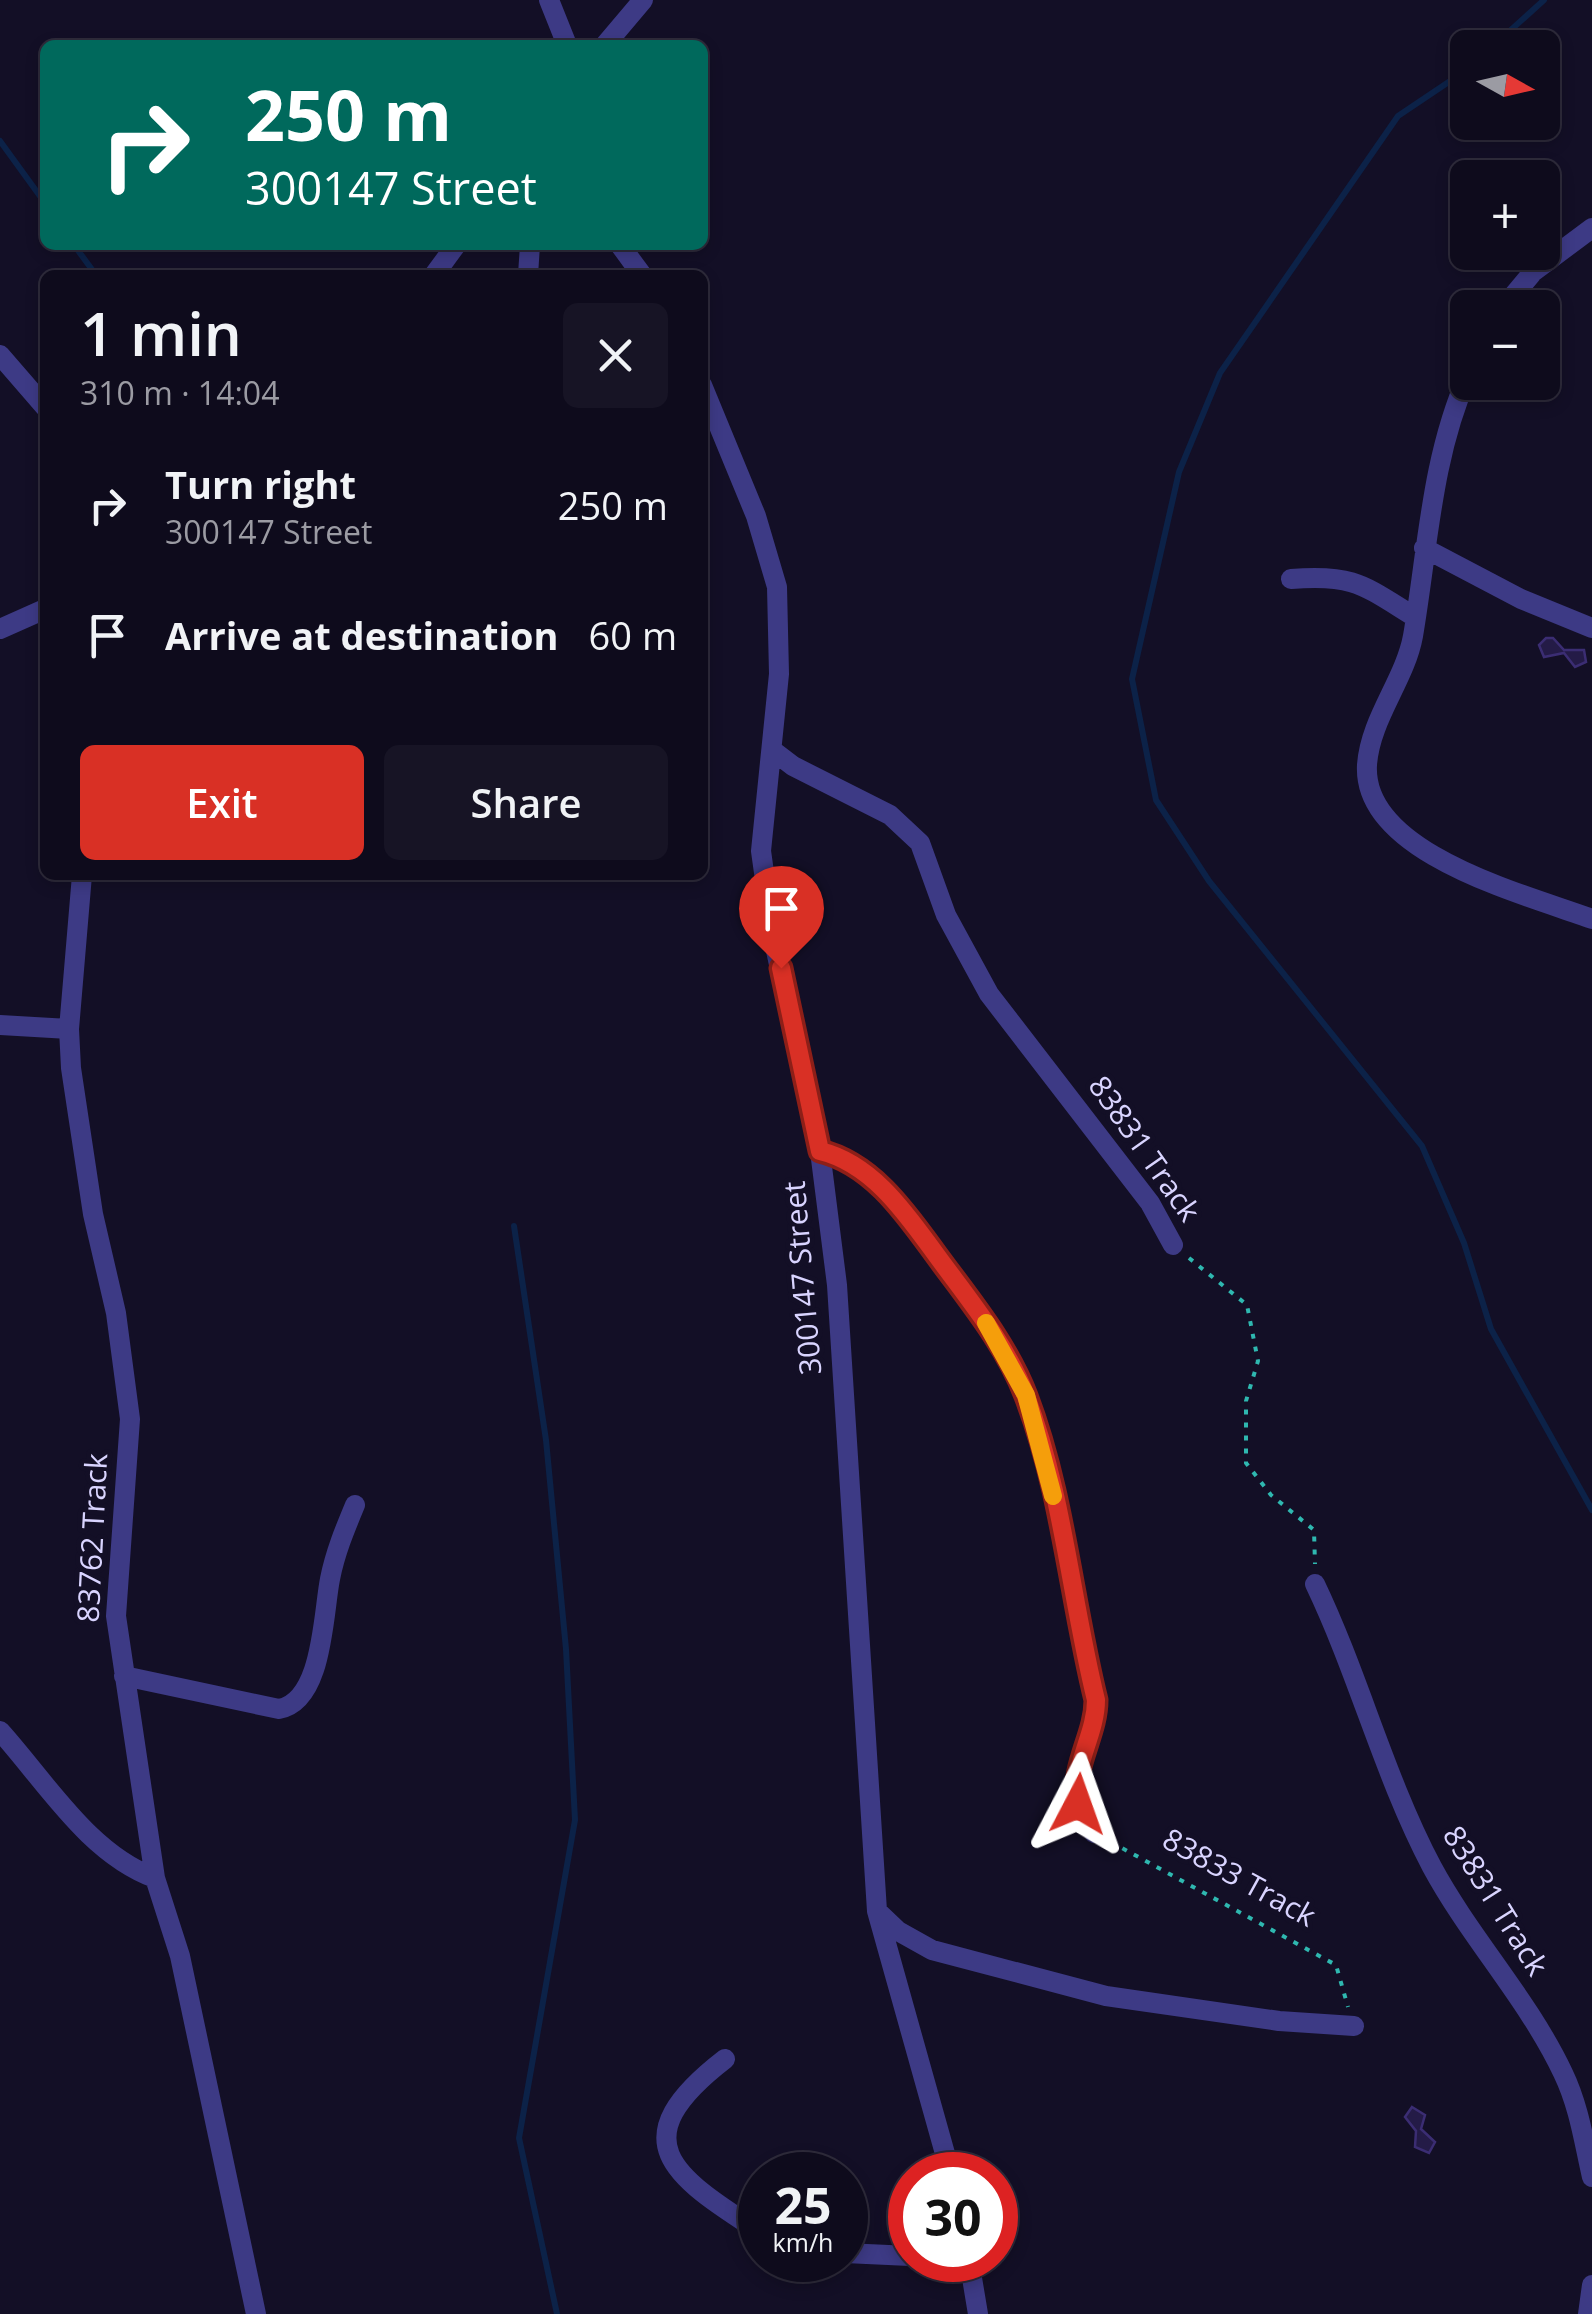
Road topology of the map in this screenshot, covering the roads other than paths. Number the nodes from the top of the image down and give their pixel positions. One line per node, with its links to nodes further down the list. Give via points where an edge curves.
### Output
1 (549, 0): 3 (street)
2 (643, 0): 4 (street)
3 (565, 40)
4 (609, 40)
5 (1592, 228): 6 (street)
6 (1518, 290)
7 (0, 355): 10 (street)
8 (708, 400): 17 (street, 300147 Street, via 777,587 782,633)
9 (1459, 400): 11 (street)
10 (40, 401)
11 (1424, 548): 14 (street); 15 (street)
12 (1291, 579): 14 (street, via 1347,578)
13 (40, 611): 16 (street)
14 (1416, 617): 19 (street, via 1371,745 1372,796 1382,814 1444,861 1490,885)
15 (1592, 628)
16 (0, 629)
17 (772, 750): 22 (street, 300147 Street, via 761,851); 23 (street, 83831 Track, via 890,815 920,843 946,915 989,994 1150,1203)
18 (82, 880): 21 (street, 83762 Track)
19 (1592, 919)
20 (0, 1025): 21 (street)
21 (68, 1029): 26 (street, 83762 Track, via 128,1404 116,1616)
22 (820, 1151): 28 (street, via 843,1156 903,1209 1000,1343 1026,1395 1096,1700 1076,1794); 30 (street, 300147 Street, via 837,1284)
23 (1173, 1245)
24 (354, 1505): 26 (street, via 310,1680 294,1704 279,1709)
25 (1315, 1584): 34 (street, 83831 Track, via 1433,1868 1565,2076)
26 (124, 1676): 29 (street, 83762 Track)
27 (0, 1731): 29 (street, via 91,1835 120,1862)
28 (1094, 1833)
29 (155, 1878): 38 (street, 83762 Track, via 180,1956)
30 (877, 1911): 31 (street, via 932,1950 1106,1996); 33 (street, 300147 Street)
31 (1354, 2026)
32 (725, 2059): 35 (street, via 675,2108 664,2142 680,2171)
33 (945, 2152)
34 (1592, 2176)
35 (738, 2217)
36 (973, 2282): 39 (street)
37 (1592, 2285): 40 (street)
38 (256, 2314)
39 (978, 2314)
40 (1588, 2314)

